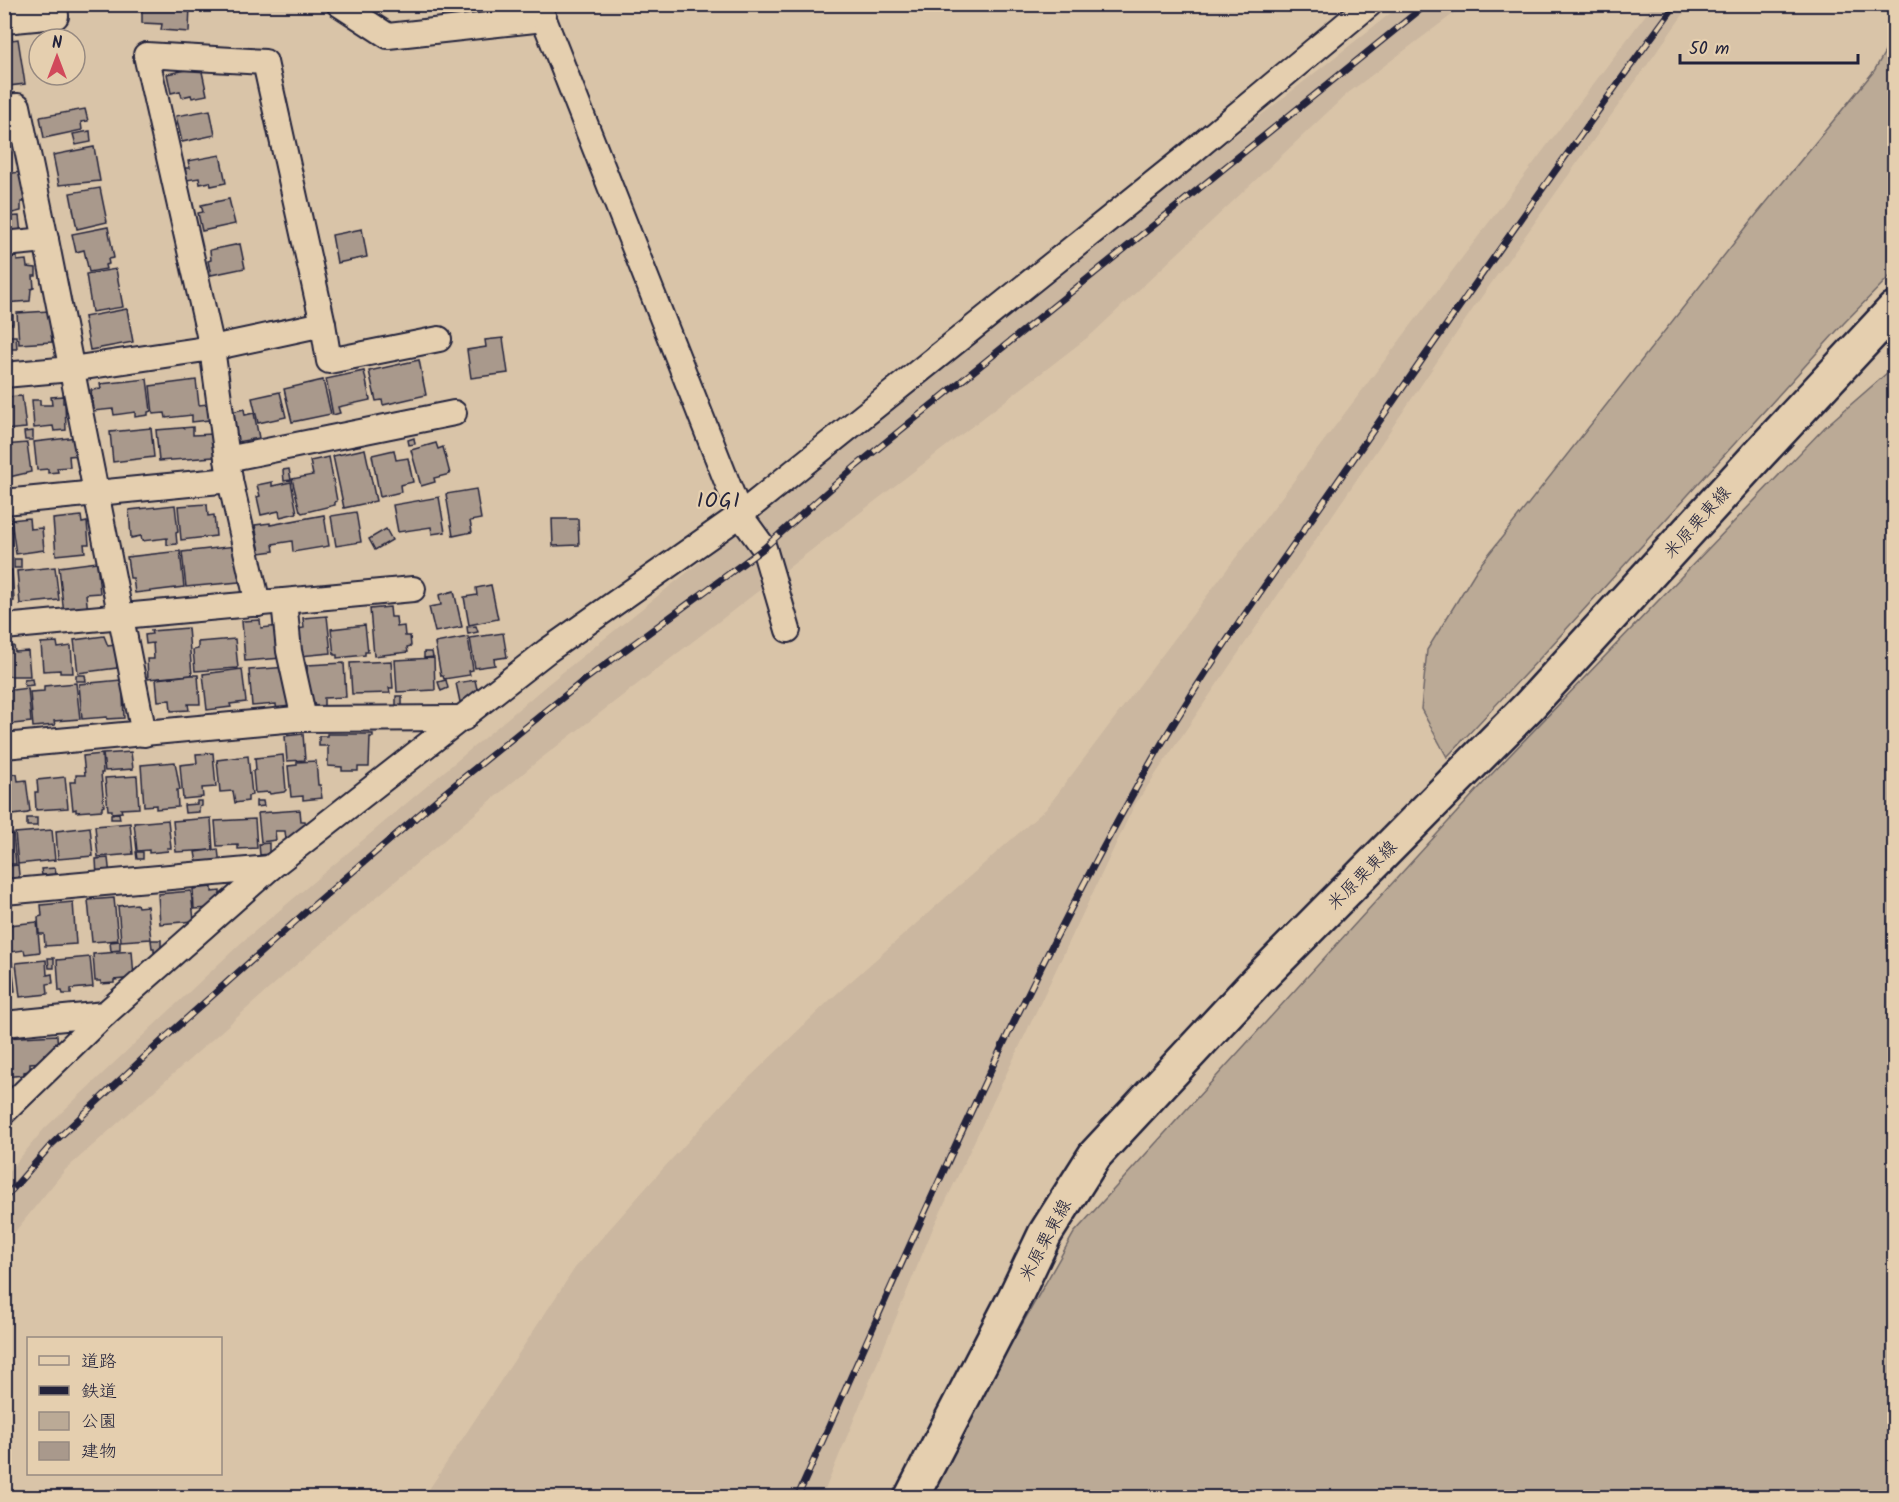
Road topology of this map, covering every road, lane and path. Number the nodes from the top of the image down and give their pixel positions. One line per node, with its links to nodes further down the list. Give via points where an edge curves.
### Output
1 (55, 4): 5 (street, via 56,16)
2 (339, 4): 4 (street, via 388,36)
3 (1370, 4): 19 (street)
4 (541, 12): 19 (street)
5 (4, 21)
6 (4, 107): 7 (street, via 18,106)
7 (46, 240): 8 (street); 13 (street)
8 (4, 244)
9 (1894, 309): 35 (main road, 米原栗東線, via 1529,706 1257,981 1095,1155 1045,1234)
10 (323, 324): 11 (street, via 329,361); 12 (street); 12 (street, via 264,62 146,55)
11 (439, 339)
12 (212, 348): 13 (street); 16 (street)
13 (71, 369): 14 (street); 17 (street)
14 (4, 375)
15 (453, 413): 16 (street)
16 (229, 470): 17 (street); 22 (street)
17 (96, 492): 18 (street); 23 (street)
18 (4, 502)
19 (740, 515): 25 (street, via 764,548); 26 (street, via 547,651)
20 (413, 589): 21 (street)
21 (284, 601): 22 (street); 27 (street, via 289,651)
22 (258, 603): 23 (street)
23 (121, 616): 24 (street); 28 (street)
24 (4, 627)
25 (788, 630)
26 (464, 718): 27 (street); 30 (street)
27 (304, 719): 28 (street)
28 (144, 734): 29 (street)
29 (4, 746)
30 (270, 868): 31 (street); 32 (street)
31 (4, 892)
32 (105, 1014): 33 (street); 34 (street)
33 (4, 1024)
34 (4, 1112)
35 (911, 1497)

